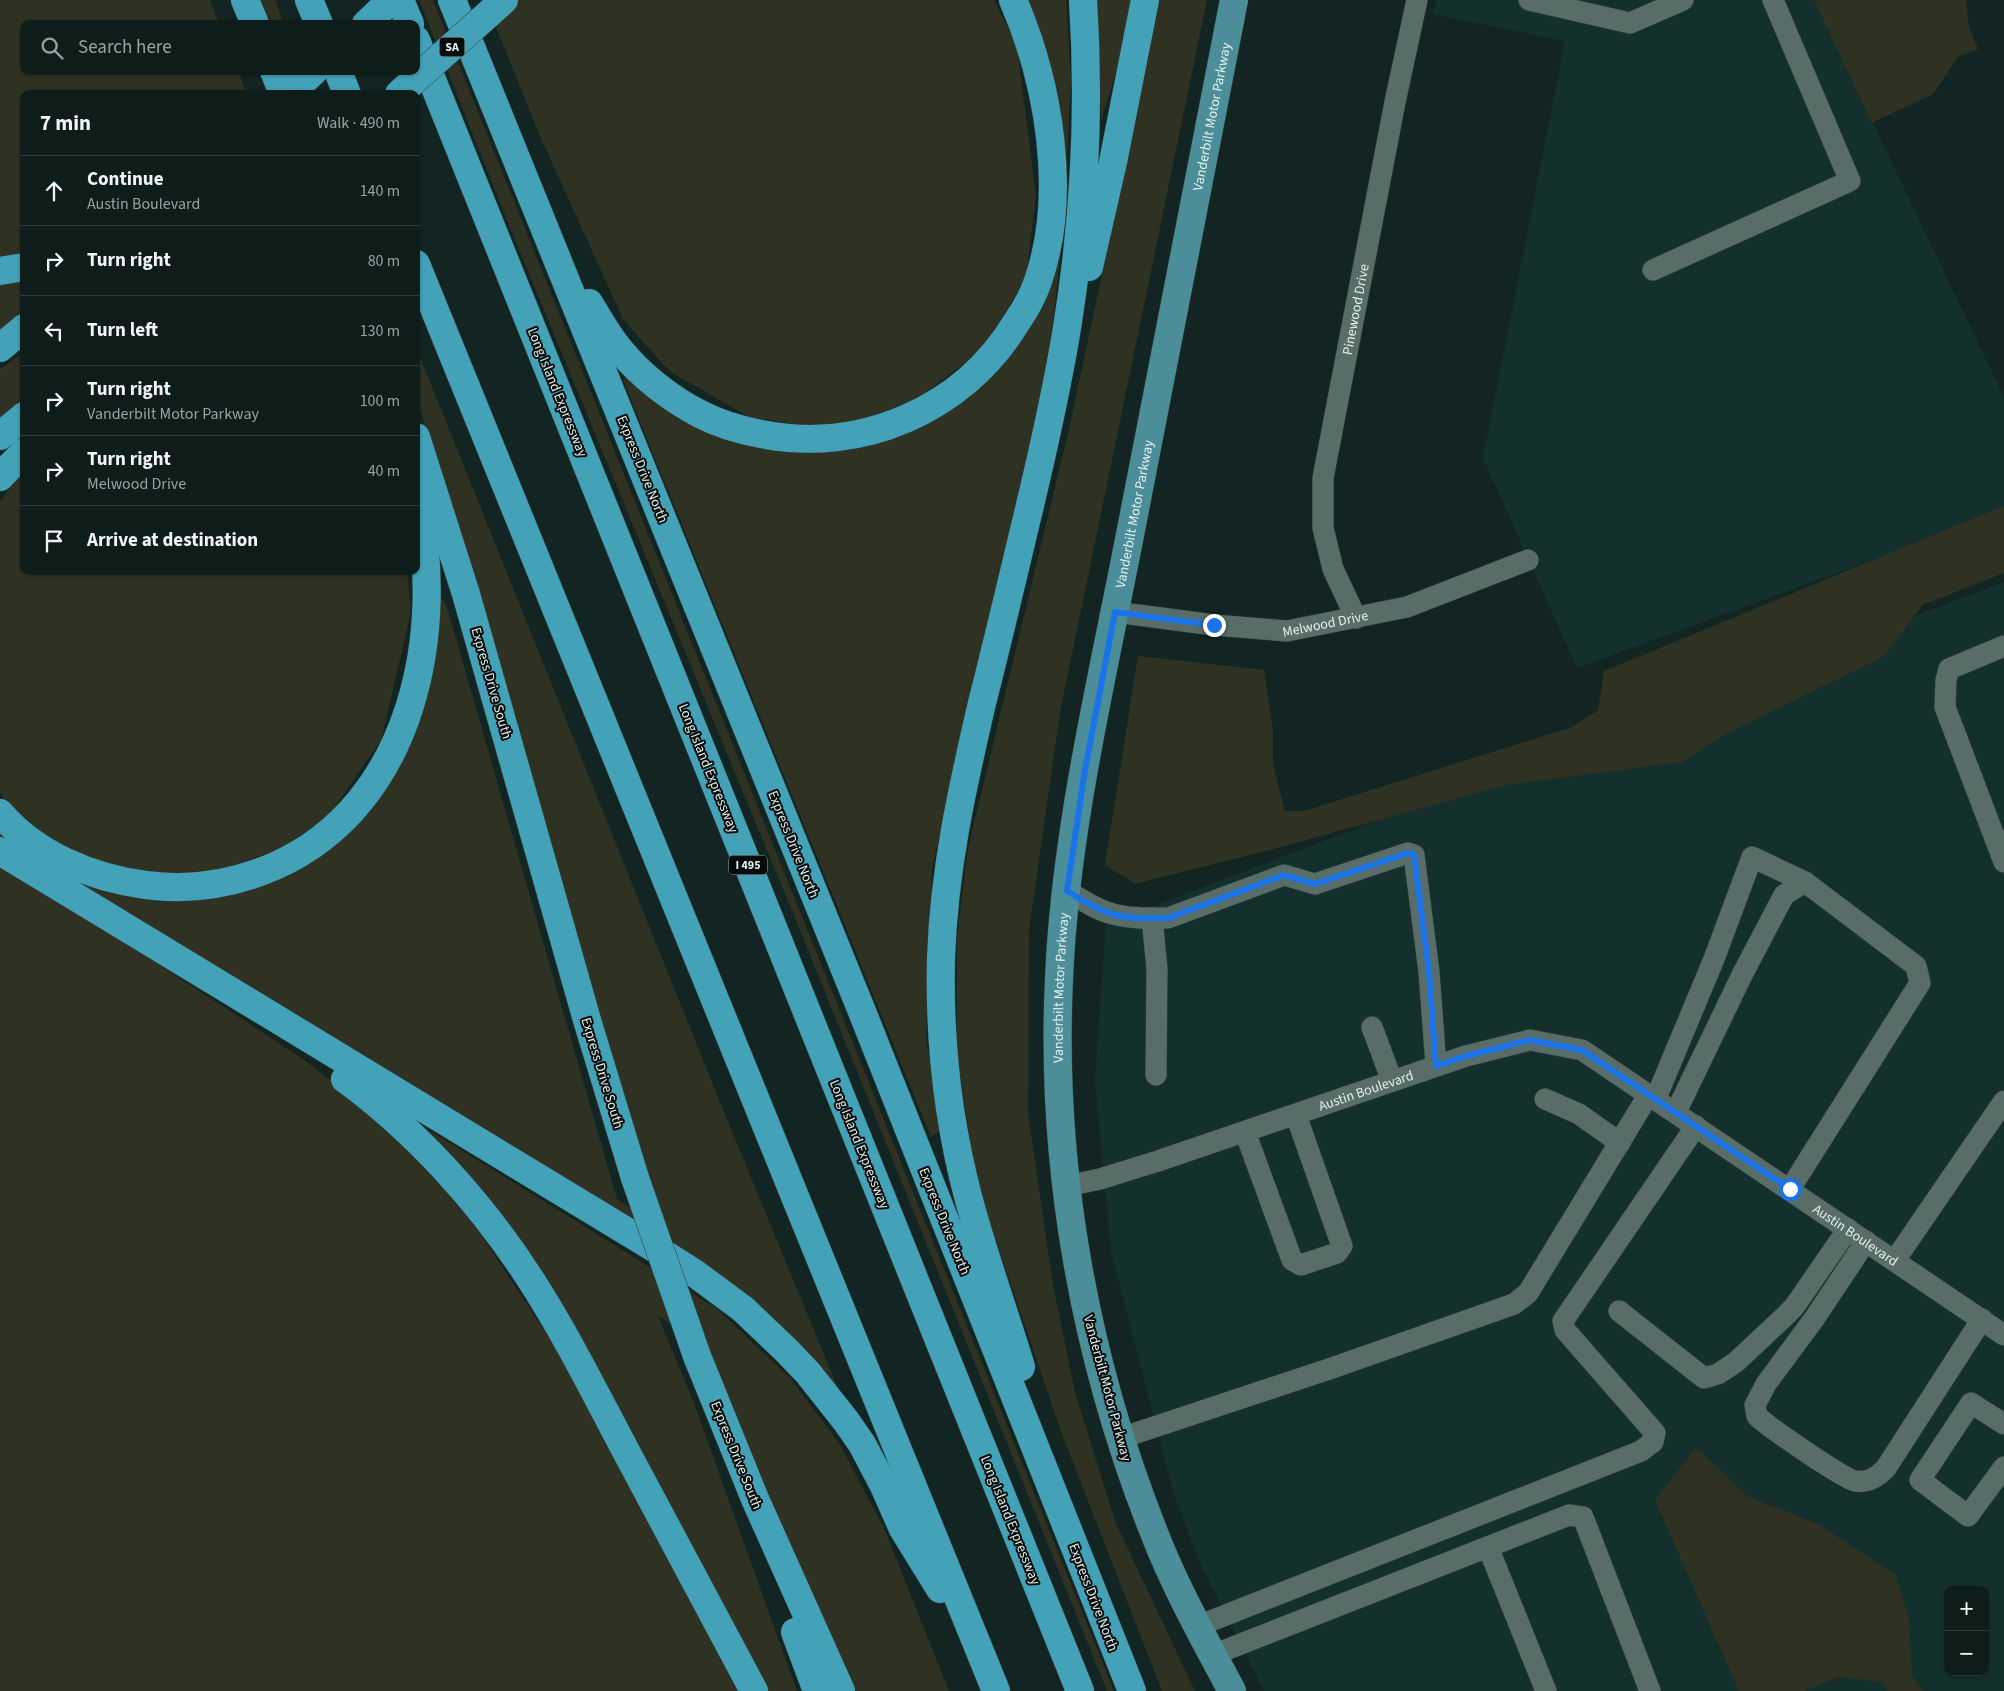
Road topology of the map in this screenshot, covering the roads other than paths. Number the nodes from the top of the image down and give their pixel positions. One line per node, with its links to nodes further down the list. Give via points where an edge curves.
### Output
1 (245, 0): 15 (highway)
2 (309, 0): 16 (highway)
3 (391, 0): 17 (highway)
4 (400, 0): 18 (highway)
5 (452, 0): 27 (highway, Express Drive North)
6 (504, 0): 26 (highway, SA, bridge)
7 (1013, 0): 27 (highway, via 1034,58 1050,140 1052,199 1045,256 1038,283 998,350 968,381 924,410 873,431 824,439 765,435 702,415 660,388 620,351)
8 (1083, 0): 34 (highway, via 1084,113 1079,220)
9 (1145, 0): 34 (highway, via 1091,261)
10 (1234, 0): 42 (main road, Vanderbilt Motor Parkway)
11 (1417, 0): 43 (street, Pinewood Drive, via 1323,478 1323,528 1333,569)
12 (1529, 0): 13 (street, via 1630,23)
13 (1682, 0)
14 (1773, 0): 29 (street, via 1850,181)
15 (253, 20)
16 (317, 20)
17 (370, 20)
18 (408, 20)
19 (420, 50): 85 (highway, Long Island Expressway / I 495)
20 (276, 75): 23 (highway)
21 (310, 75): 24 (highway)
22 (340, 75): 25 (highway)
23 (281, 90)
24 (294, 90)
25 (345, 90)
26 (404, 90)
27 (549, 239): 77 (highway, Express Drive North, via 861,1009)
28 (20, 268): 30 (highway)
29 (1653, 270)
30 (0, 271)
31 (420, 274): 79 (highway)
32 (20, 331): 33 (highway)
33 (0, 348)
34 (1056, 390): 77 (highway, via 955,819 942,925 942,1014 952,1122 969,1200)
35 (20, 419): 36 (highway)
36 (0, 436)
37 (420, 450): 75 (highway, Express Drive South, bridge, via 466,594 635,1178 697,1356)
38 (20, 456): 39 (highway)
39 (0, 477)
40 (420, 517): 45 (highway, via 427,596 423,645 410,706 395,745 370,788 331,831 287,860 239,879 186,888 159,887 101,876 75,866 49,853)
41 (1528, 560): 43 (street, Melwood Drive, via 1407,607)
42 (1115, 612): 43 (street, Melwood Drive, via 1287,631); 49 (main road, Vanderbilt Motor Parkway, via 1085,770)
43 (1356, 618)
44 (2004, 646): 47 (street, via 1949,669 1945,708)
45 (0, 813)
46 (0, 851): 51 (highway)
47 (2004, 862)
48 (1805, 882): 56 (street, via 1752,856 1714,959); 59 (street, via 1784,895); 65 (street, via 1916,966 1920,983)
49 (1067, 891): 50 (street, via 1114,914); 64 (main road, Vanderbilt Motor Parkway, via 1059,980 1058,1038)
50 (1152, 918): 53 (street, via 1168,918 1284,875 1315,884 1408,853 1414,855 1429,972); 54 (street, via 1157,969)
51 (239, 997): 79 (highway, via 669,1256 743,1309 792,1356 846,1421 873,1465 903,1528); 81 (highway, via 382,1109 455,1181 506,1243 572,1348)
52 (1372, 1027): 55 (street)
53 (1436, 1066): 55 (street, Austin Boulevard); 56 (street, Austin Boulevard, via 1530,1040 1582,1050)
54 (1156, 1075)
55 (1392, 1081): 60 (street, Austin Boulevard)
56 (1653, 1096): 59 (street, Austin Boulevard); 63 (street)
57 (1546, 1099): 63 (street, via 1579,1114)
58 (2004, 1101): 68 (street)
59 (1676, 1112): 61 (street, Austin Boulevard)
60 (1296, 1115): 62 (street, Austin Boulevard); 62 (street, via 1342,1246 1337,1253 1301,1265 1292,1260)
61 (1696, 1126): 65 (street, Austin Boulevard); 78 (street, via 1564,1321 1565,1330 1654,1433 1653,1442 1641,1451)
62 (1245, 1132): 64 (street, Austin Boulevard, via 1118,1174)
63 (1620, 1143): 73 (street, via 1528,1293 1514,1304)
64 (1067, 1186): 73 (main road, Vanderbilt Motor Parkway, via 1087,1309)
65 (1790, 1189): 66 (street, Austin Boulevard)
66 (1848, 1229): 67 (street, Austin Boulevard); 69 (street, via 1794,1307 1736,1362 1718,1374 1704,1378)
67 (1866, 1242): 68 (street, Austin Boulevard); 70 (street, via 1766,1384 1755,1405 1757,1416 1784,1437 1853,1481 1877,1477 1886,1468)
68 (1895, 1260): 70 (street, Austin Boulevard)
69 (1619, 1311)
70 (1982, 1319): 71 (street, Austin Boulevard)
71 (2004, 1335)
72 (2004, 1424): 74 (street, via 1971,1403 1920,1480 1968,1516)
73 (1121, 1438): 78 (main road, Vanderbilt Motor Parkway, via 1156,1538)
74 (2004, 1467)
75 (755, 1499): 82 (highway, via 789,1614); 83 (highway, Express Drive South)
76 (1488, 1547): 80 (street); 88 (street); 89 (street, via 1569,1515 1583,1517)
77 (1095, 1600): 86 (highway, Express Drive North)
78 (1198, 1626): 80 (main road, Vanderbilt Motor Parkway)
79 (981, 1655): 84 (highway)
80 (1213, 1655): 87 (main road, Vanderbilt Motor Parkway)
81 (754, 1691)
82 (817, 1691)
83 (841, 1691)
84 (996, 1691)
85 (1080, 1691)
86 (1132, 1691)
87 (1232, 1691)
88 (1546, 1691)
89 (1650, 1691)

